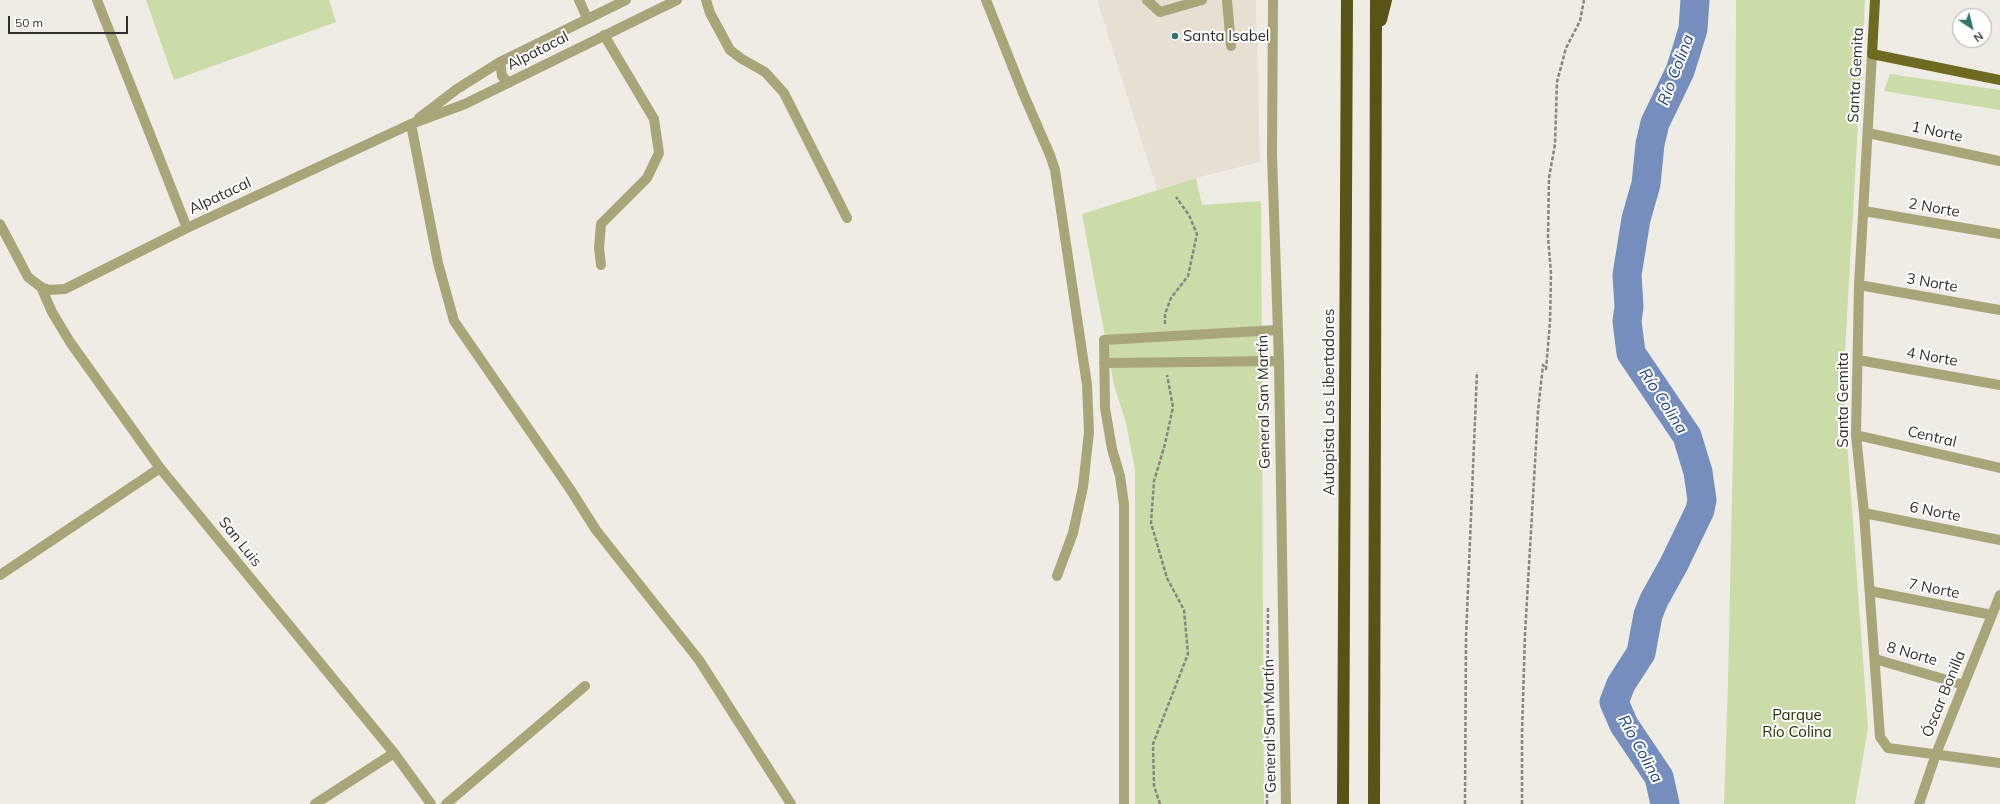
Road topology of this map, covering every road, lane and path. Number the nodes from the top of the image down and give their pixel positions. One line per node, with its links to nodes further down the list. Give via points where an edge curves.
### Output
1 (96, 0): 31 (street)
2 (579, 0): 16 (street)
3 (677, 0): 17 (street, Alpatacal)
4 (706, 0): 29 (street, via 710,13 730,50 765,72 784,93)
5 (986, 0): 51 (street, via 1054,170 1087,384 1089,425 1083,487 1073,533)
6 (1147, 0): 7 (street, via 1160,12)
7 (1202, 0)
8 (1227, 0): 19 (street)
9 (1273, 0): 37 (street, General San Martín, via 1272,155)
10 (1347, 0): 68 (highway, Autopista Los Libertadores)
11 (1376, 0): 18 (highway)
12 (1386, 0): 18 (highway)
13 (1584, 0): 71 (path, via 1580,21 1566,48 1556,82 1554,144 1549,178 1550,322 1546,369 1543,365 1539,403 1525,634)
14 (1875, 0): 20 (main road, Santa Gemita)
15 (620, 1): 16 (street, Alpatacal)
16 (587, 18): 21 (street, Alpatacal)
17 (604, 35): 23 (street, Alpatacal); 33 (street, via 654,119 659,153 647,178 601,224)
18 (1376, 41): 69 (highway)
19 (1231, 46)
20 (1872, 54): 22 (main road); 25 (street, Santa Gemita)
21 (500, 62): 23 (street, via 502,76); 24 (street, Alpatacal, via 457,89)
22 (2000, 80)
23 (509, 83): 24 (street, Alpatacal, via 465,104)
24 (411, 124): 31 (street, Alpatacal); 64 (street, via 438,263 454,321 596,530 699,660)
25 (1868, 133): 26 (street, 1 Norte); 28 (street, Santa Gemita)
26 (2000, 160)
27 (1176, 197): 38 (path, via 1189,215 1197,234 1188,276 1171,298 1165,314)
28 (1864, 211): 32 (street, 2 Norte); 34 (street, Santa Gemita)
29 (846, 218)
30 (0, 224): 35 (street, via 23,270)
31 (187, 228): 35 (street, Alpatacal, via 65,290)
32 (2000, 234)
33 (601, 264)
34 (1859, 285): 36 (street, 3 Norte); 40 (street, Santa Gemita)
35 (41, 287): 46 (street, San Luis, via 70,342)
36 (2000, 310)
37 (1277, 330): 38 (street); 39 (street, General San Martín)
38 (1165, 336): 42 (street, via 1104,340)
39 (1279, 360): 41 (street); 67 (street, General San Martín)
40 (1858, 360): 44 (street, 4 Norte); 45 (street, Santa Gemita)
41 (1165, 362): 42 (street); 66 (path, via 1173,407 1154,481 1151,523 1167,578 1184,610 1188,654 1153,744 1154,786)
42 (1104, 363): 65 (street, via 1105,408 1124,504)
43 (1477, 372): 70 (path, via 1468,549)
44 (2000, 385)
45 (1856, 435): 47 (street, Central); 48 (street, Santa Gemita)
46 (160, 468): 50 (street); 58 (street, San Luis)
47 (2000, 468)
48 (1864, 513): 49 (street, 6 Norte); 52 (street, Santa Gemita)
49 (2000, 540)
50 (0, 575)
51 (1058, 576)
52 (1870, 591): 54 (street, 7 Norte); 55 (street, Santa Gemita)
53 (2000, 595): 54 (street, Óscar Bonilla)
54 (1992, 615): 56 (street, Óscar Bonilla)
55 (1875, 659): 56 (street, 8 Norte); 59 (street, Santa Gemita, via 1880,737 1888,748)
56 (1964, 685): 59 (street, Óscar Bonilla)
57 (585, 686): 63 (street)
58 (394, 753): 61 (street); 62 (street, San Luis)
59 (1936, 754): 60 (street, Santa Gemita); 72 (street, Óscar Bonilla)
60 (2000, 763)
61 (315, 804)
62 (431, 804)
63 (446, 804)
64 (791, 804)
65 (1124, 804)
66 (1160, 804)
67 (1286, 804)
68 (1343, 804)
69 (1374, 804)
70 (1465, 804)
71 (1522, 804)
72 (1919, 804)

